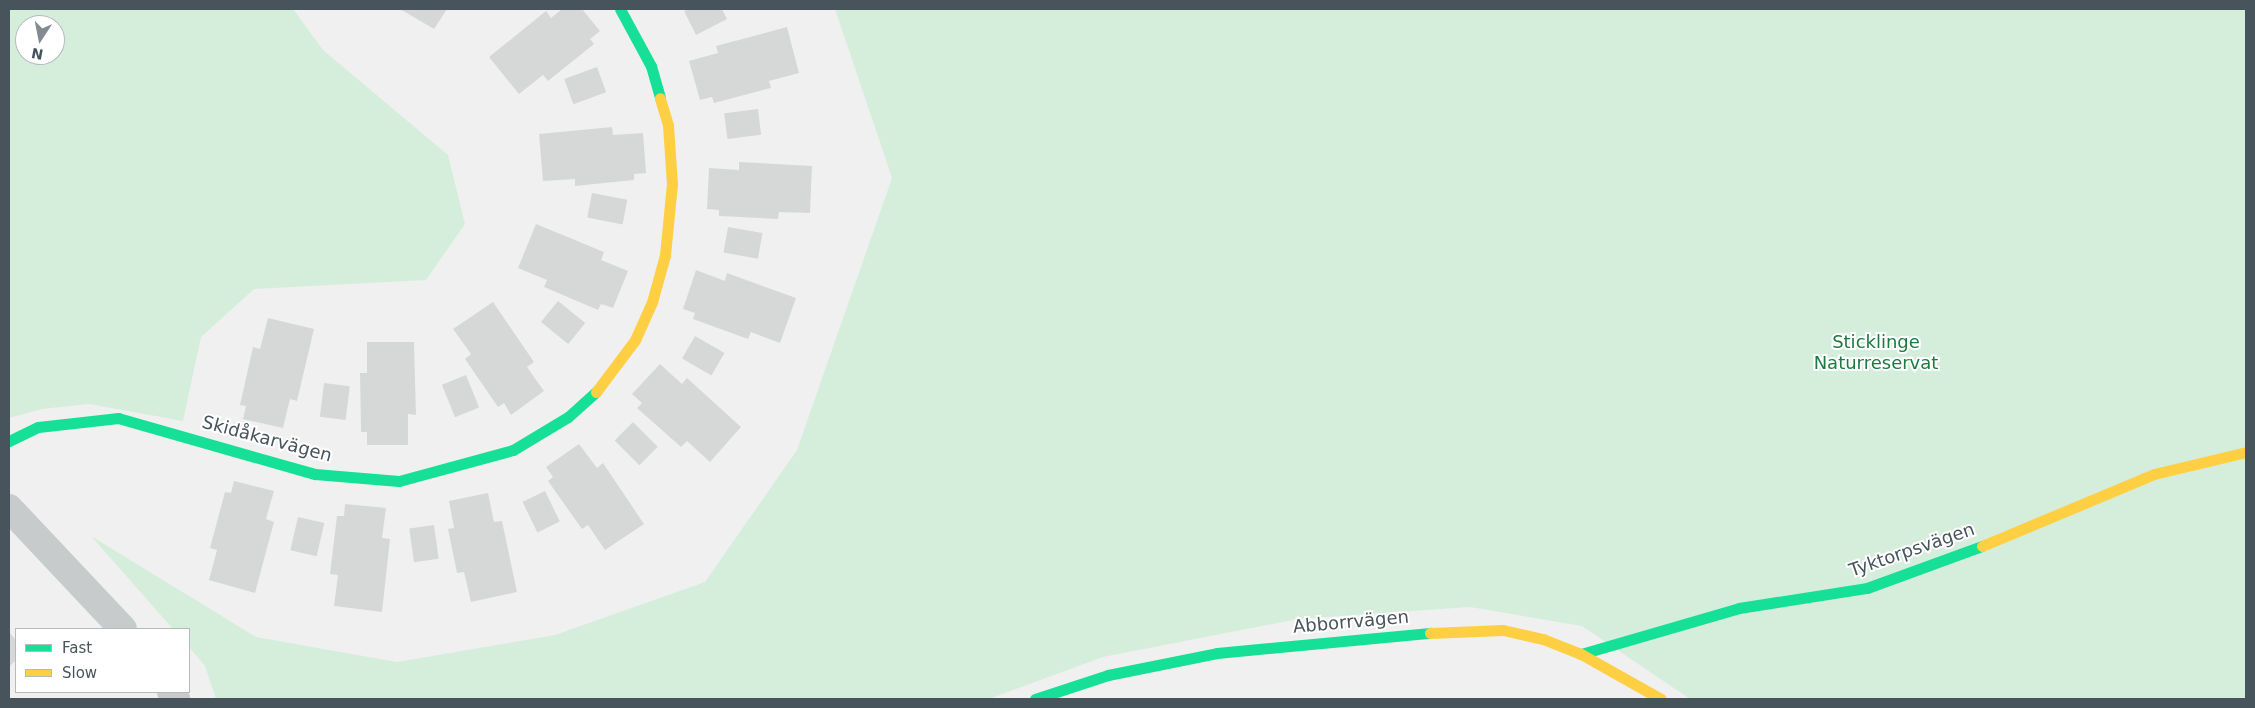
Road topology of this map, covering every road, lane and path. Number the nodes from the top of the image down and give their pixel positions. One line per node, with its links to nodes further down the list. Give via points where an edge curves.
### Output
1 (620, 9): 2 (street, Skidåkarvägen, via 651,66 668,125 672,184 665,255 652,302 635,340 604,385 568,417 513,450 399,481 315,474 118,418 38,427)
2 (9, 441)
3 (2246, 452): 6 (street, Tyktorpsvägen, via 2154,474 1947,560 1867,588 1739,608)
4 (9, 508): 5 (street)
5 (122, 628)
6 (1581, 654): 7 (street, Abborrvägen, via 1503,630 1413,634 1218,653 1108,675); 8 (street, Abborrvägen)
7 (1035, 699)
8 (1660, 699)

